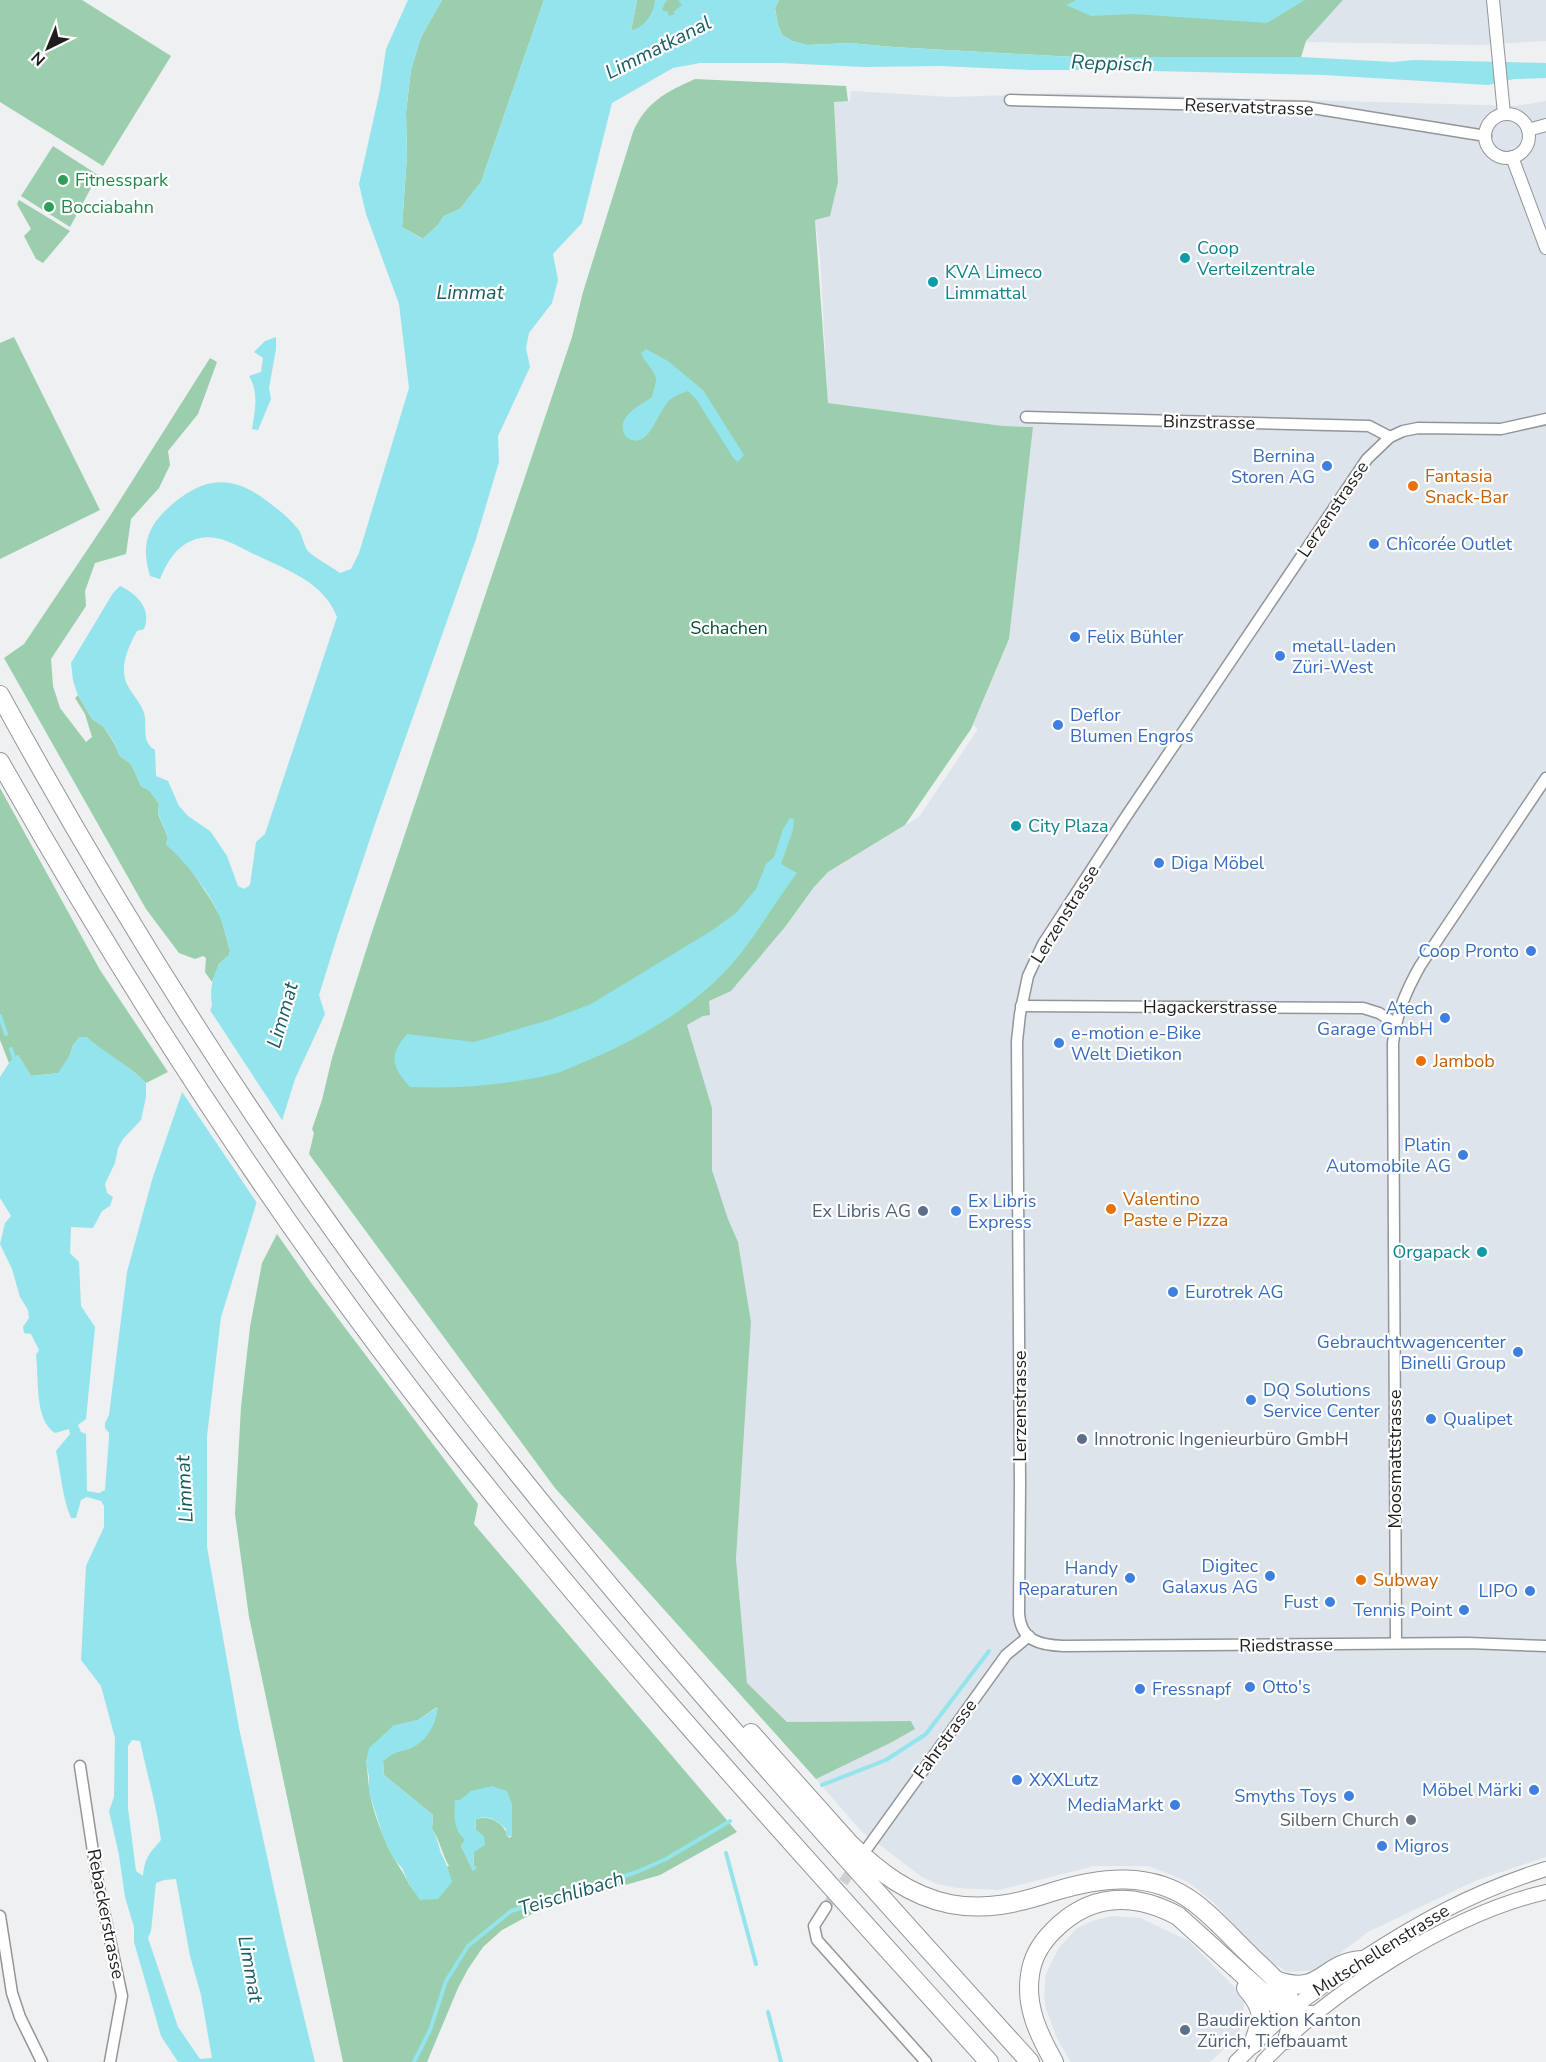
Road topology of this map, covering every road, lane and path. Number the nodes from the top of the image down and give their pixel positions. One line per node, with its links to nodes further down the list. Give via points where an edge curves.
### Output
1 (1493, 0): 3 (street)
2 (1010, 99): 6 (street, Reservatstrasse, via 1306,107)
3 (1504, 114): 5 (street, via 1519,117); 6 (street, via 1491,121)
4 (1546, 125): 5 (street)
5 (1528, 130): 7 (street, via 1528,144)
6 (1486, 136): 7 (street, via 1491,150)
7 (1512, 157): 8 (street)
8 (1546, 248)
9 (1026, 417): 11 (street, Binzstrasse, via 1369,426)
10 (1546, 419): 11 (street, Lerzenstrasse, via 1501,429 1418,428)
11 (1390, 437): 15 (street, Lerzenstrasse, via 1367,459 1043,944 1028,976)
12 (0, 695): 20 (highway, via 156,963 317,1207 482,1428)
13 (0, 762): 37 (highway, via 143,1004 208,1104 306,1247 443,1431 612,1638)
14 (1546, 778): 16 (street, Moosmattstrasse, via 1420,966 1404,994)
15 (1021, 1006): 16 (street, Hagackerstrasse, via 1363,1008); 17 (street, Lerzenstrasse, via 1017,1041 1019,1623)
16 (1395, 1023): 18 (street, Moosmattstrasse, via 1392,1043)
17 (1029, 1636): 18 (street, Riedstrasse, via 1040,1645 1063,1646); 22 (street, Fahrstrasse, via 1006,1655)
18 (1396, 1643): 19 (street, Riedstrasse)
19 (1546, 1646)
20 (701, 1691): 29 (highway, via 753,1735 850,1844 880,1871 912,1891 951,1904 984,1907 1016,1903 1103,1880 1147,1881 1197,1904); 38 (highway, via 764,1767)
21 (80, 1766): 35 (street, Rebackerstrasse, via 97,1878 122,1996)
22 (868, 1846)
23 (1546, 1869): 28 (main road, Mutschellenstrasse, via 1510,1880 1437,1913)
24 (1546, 1892): 31 (main road, Mutschellenstrasse, via 1475,1915 1386,1964)
25 (826, 1907): 36 (street, via 814,1926 817,1940)
26 (0, 1916): 34 (street, via 12,1993)
27 (1215, 1949): 30 (highway, via 1274,2003); 33 (highway, via 1260,2006 1262,2015); 39 (highway, via 1178,1916 1142,1902 1105,1901 1071,1915 1039,1949 1030,1976 1034,2020)
28 (1361, 1960): 29 (highway, via 1347,1961 1306,1985); 30 (main road, Mutschellenstrasse)
29 (1275, 1980): 30 (highway, via 1289,1998)
30 (1291, 2011): 31 (highway); 32 (highway); 33 (main road, Mutschellenstrasse)
31 (1315, 2015): 32 (main road, Mutschellenstrasse)
32 (1287, 2040): 41 (main road, Mutschellenstrasse)
33 (1253, 2044): 40 (main road, Mutschellenstrasse)
34 (42, 2062)
35 (110, 2062)
36 (926, 2062)
37 (989, 2062)
38 (1030, 2062)
39 (1054, 2062)
40 (1236, 2062)
41 (1263, 2062)

